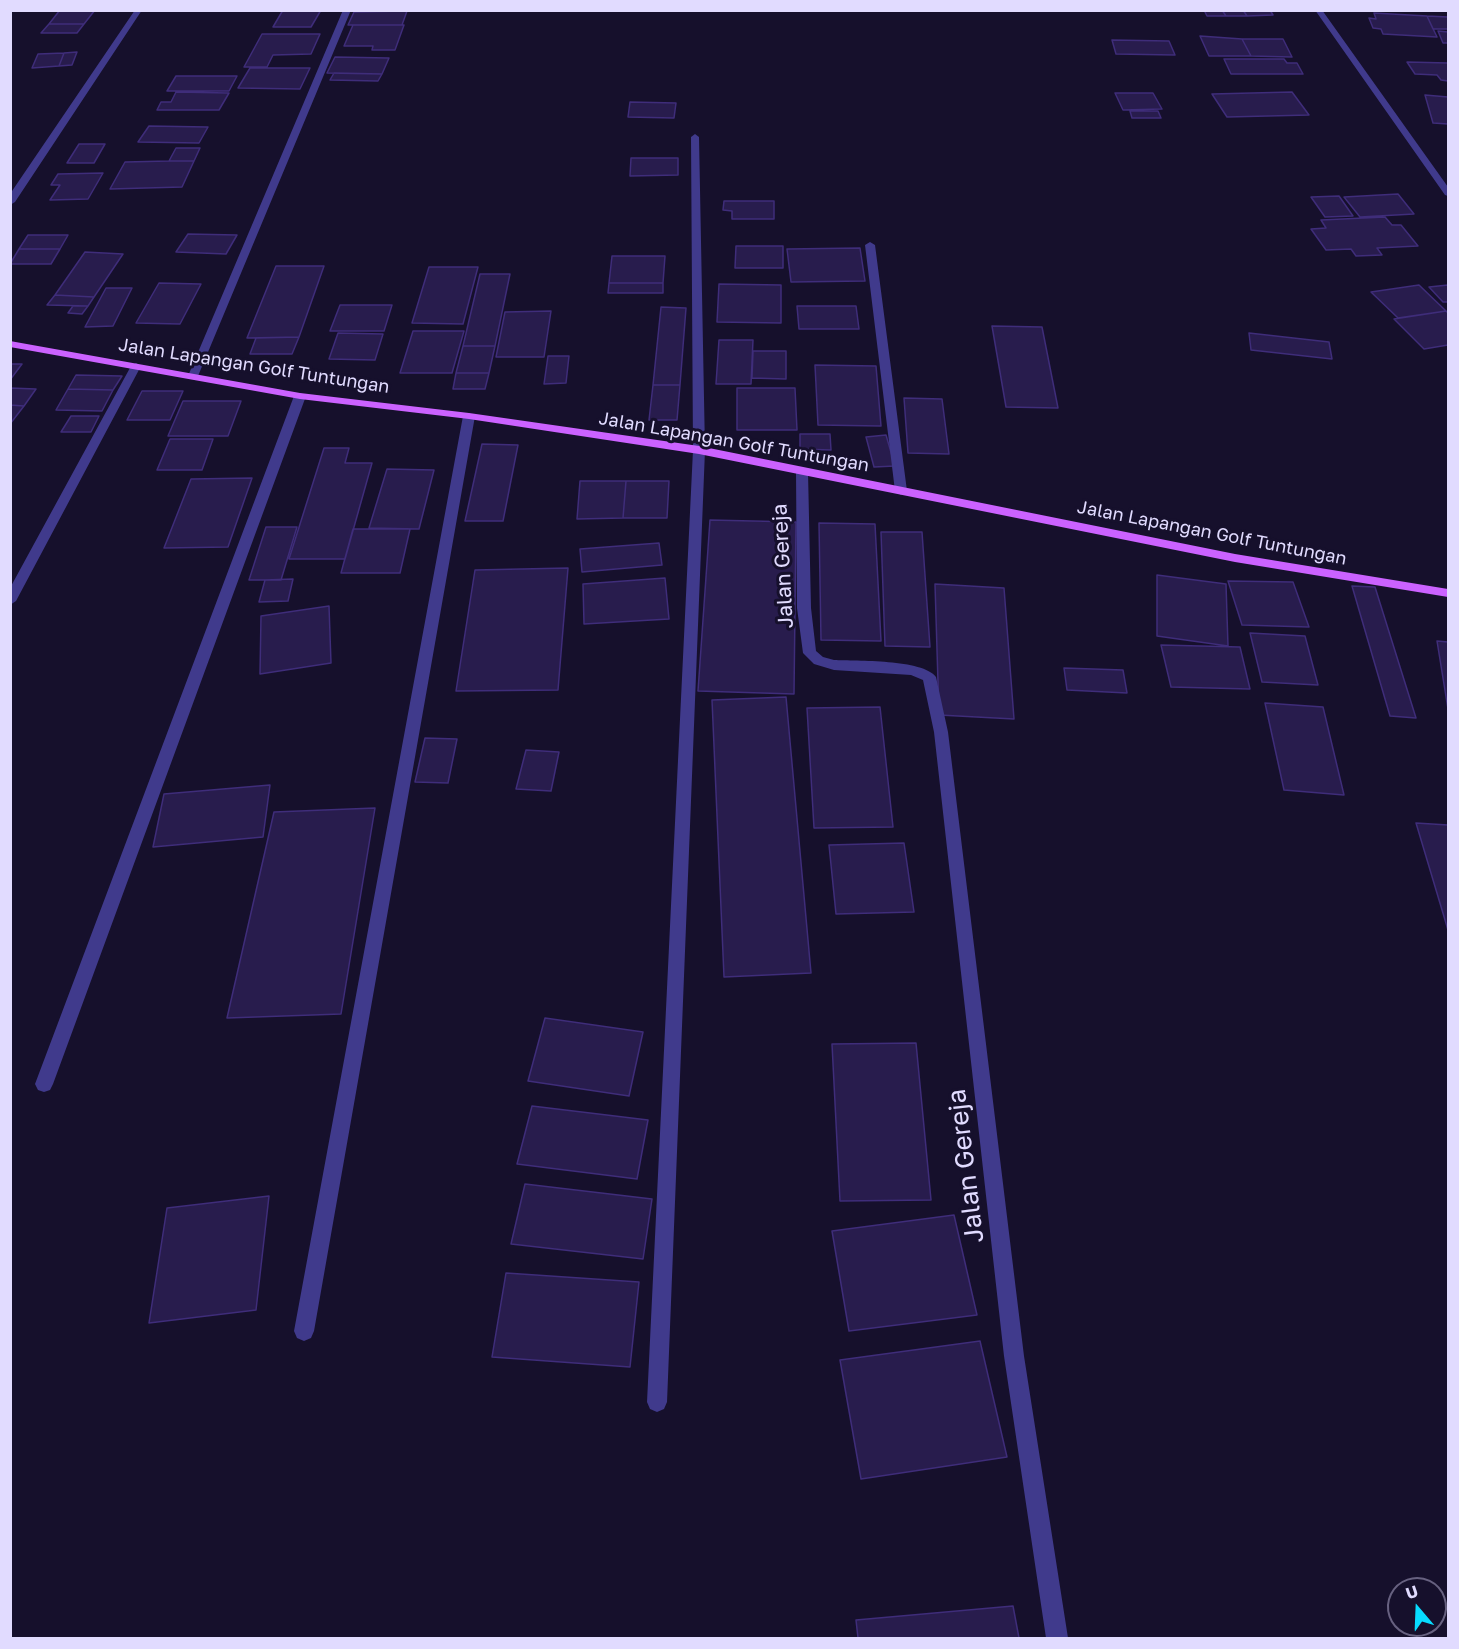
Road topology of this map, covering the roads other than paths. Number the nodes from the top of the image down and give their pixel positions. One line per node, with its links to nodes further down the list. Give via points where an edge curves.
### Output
1 (139, 10): 6 (street)
2 (347, 10): 10 (street)
3 (1318, 10): 5 (street)
4 (695, 136): 13 (street)
5 (1449, 193)
6 (10, 202)
7 (870, 244): 15 (street)
8 (10, 344): 9 (main road, Jalan Lapangan Golf Tuntungan)
9 (136, 366): 10 (main road, Jalan Lapangan Golf Tuntungan); 17 (street)
10 (193, 376): 11 (main road, Jalan Lapangan Golf Tuntungan)
11 (300, 396): 12 (main road, Jalan Lapangan Golf Tuntungan); 18 (street)
12 (469, 416): 13 (main road, Jalan Lapangan Golf Tuntungan); 19 (street)
13 (699, 450): 14 (main road, Jalan Lapangan Golf Tuntungan); 20 (street)
14 (802, 472): 15 (main road, Jalan Lapangan Golf Tuntungan); 21 (street, Jalan Gereja, via 804,608 810,652 819,661 834,665 925,679 941,732 1014,1356)
15 (901, 490): 16 (main road, Jalan Lapangan Golf Tuntungan, via 1235,558)
16 (1449, 593)
17 (10, 601)
18 (44, 1084)
19 (304, 1331)
20 (657, 1402)
21 (1057, 1638)

